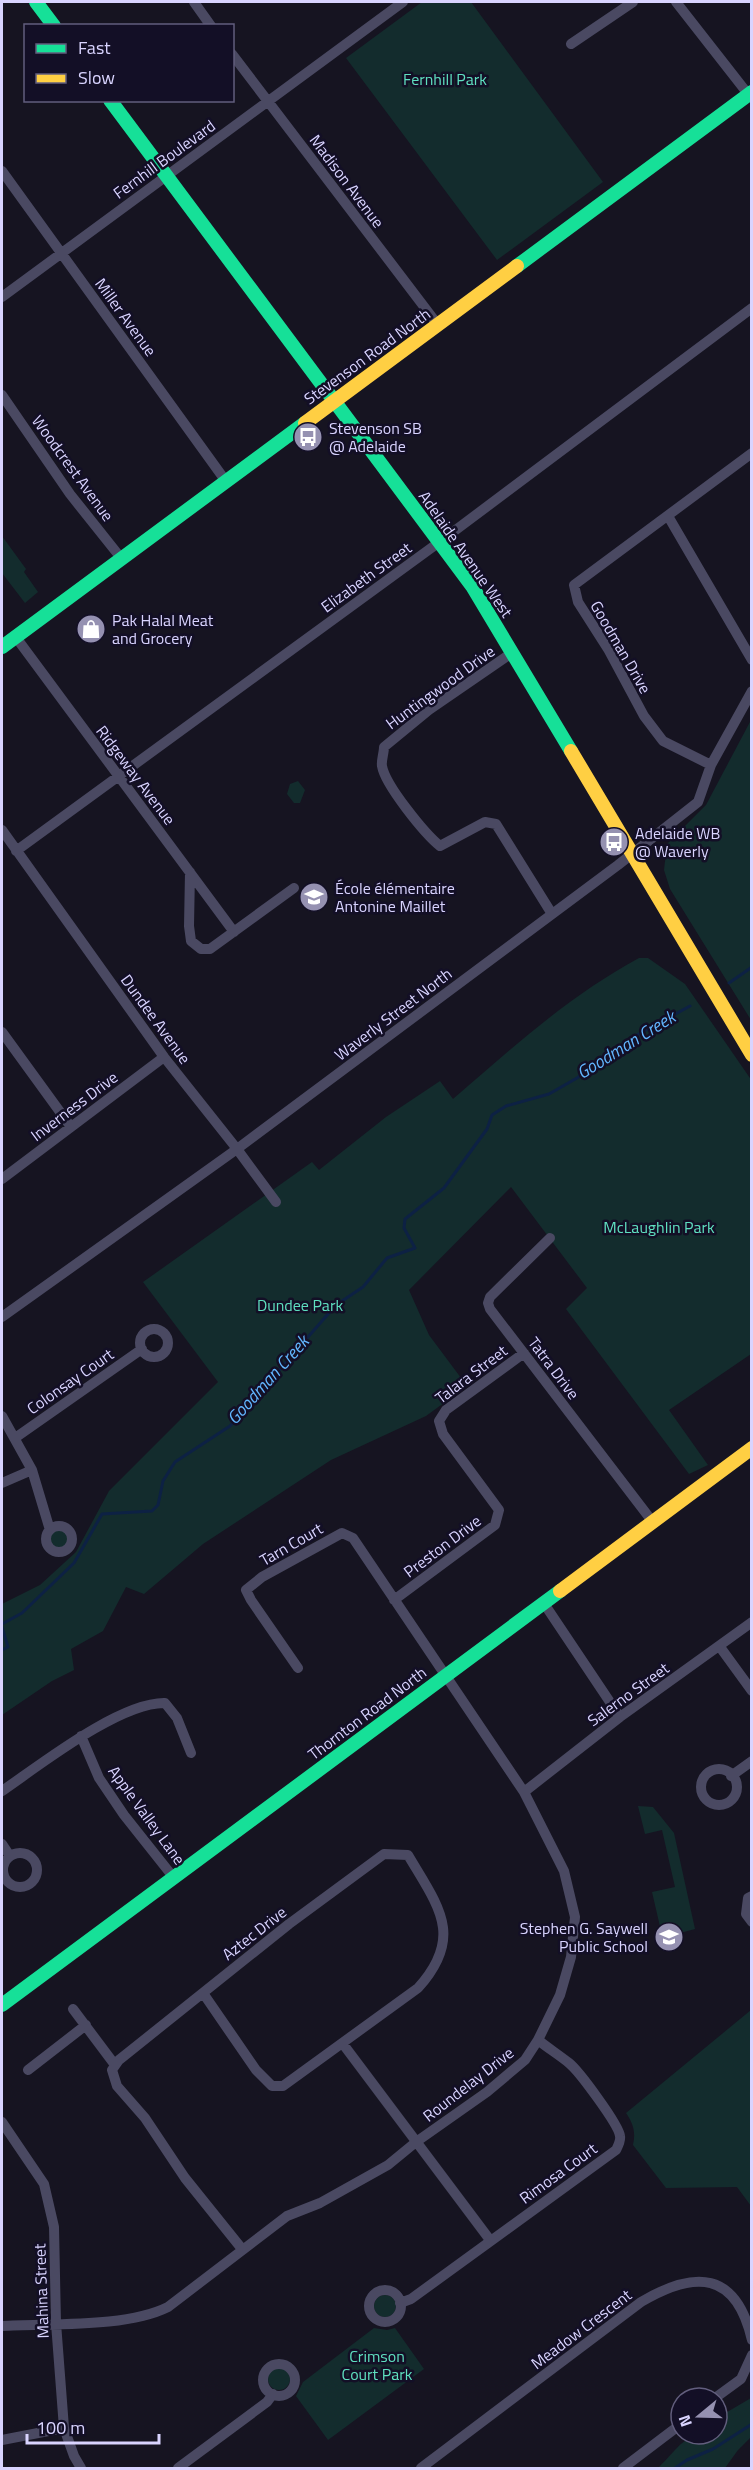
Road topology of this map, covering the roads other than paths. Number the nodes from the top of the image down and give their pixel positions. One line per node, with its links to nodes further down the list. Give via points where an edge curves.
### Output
1 (36, 2): 6 (main road)
2 (194, 2): 7 (street)
3 (402, 2): 12 (street, Fernhill Boulevard)
4 (633, 2): 8 (street)
5 (676, 2): 10 (street)
6 (52, 24)
7 (210, 24)
8 (572, 44)
9 (234, 57): 12 (street, Madison Avenue)
10 (750, 93): 18 (main road, Stevenson Road North)
11 (111, 102): 14 (main road, Adelaide Avenue West)
12 (268, 102): 14 (street, Fernhill Boulevard); 18 (street, Madison Avenue)
13 (2, 171): 15 (street, Miller Avenue)
14 (166, 176): 15 (street, Fernhill Boulevard); 20 (main road, Adelaide Avenue West)
15 (61, 253): 16 (street, Fernhill Boulevard); 22 (street, Miller Avenue)
16 (2, 297)
17 (752, 308): 24 (street, Elizabeth Street)
18 (438, 325): 20 (main road, Stevenson Road North)
19 (2, 395): 25 (street, Woodcrest Avenue, via 70,494)
20 (335, 401): 22 (main road, Stevenson Road North); 24 (main road, Adelaide Avenue West)
21 (752, 453): 23 (street, Goodman Drive)
22 (225, 480): 25 (main road, Stevenson Road North)
23 (668, 516): 29 (street); 31 (street, Goodman Drive, via 574,585 578,602 644,717 663,741)
24 (439, 542): 28 (main road, Adelaide Avenue West); 32 (street, Elizabeth Street)
25 (121, 558): 26 (main road, Stevenson Road North)
26 (15, 636): 27 (main road, Stevenson Road North); 32 (street, Ridgeway Avenue)
27 (2, 646)
28 (513, 652): 35 (main road, Adelaide Avenue West); 38 (street, Huntingwood Drive, via 429,710 384,747 382,766 396,792 440,846 485,822 496,824)
29 (752, 660)
30 (752, 691): 31 (street, Waverly Street North)
31 (711, 765): 35 (street, Waverly Street North, via 698,802)
32 (118, 776): 34 (street, Elizabeth Street); 36 (street, Ridgeway Avenue)
33 (2, 830): 34 (street)
34 (16, 851): 42 (street, Dundee Avenue)
35 (632, 854): 38 (street, Waverly Street North); 41 (main road, Adelaide Avenue West)
36 (190, 872): 39 (street, Ridgeway Avenue); 39 (street, via 191,940 201,949 210,949)
37 (294, 888): 39 (street)
38 (552, 914): 44 (street, Waverly Street North)
39 (234, 932)
40 (2, 1032): 43 (street)
41 (752, 1055)
42 (164, 1057): 43 (street, Inverness Drive); 44 (street, Dundee Avenue)
43 (71, 1127): 45 (street, Inverness Drive)
44 (237, 1149): 46 (street, Dundee Avenue); 48 (street, Waverly Street North)
45 (2, 1179)
46 (276, 1202)
47 (550, 1238): 50 (street, Tatra Drive, via 489,1300 490,1309)
48 (2, 1317)
49 (142, 1349): 53 (street, Colonsay Court)
50 (524, 1353): 52 (street, Talara Street, via 446,1410); 57 (street, Tatra Drive)
51 (2, 1416): 53 (street)
52 (439, 1421): 59 (street, Preston Drive, via 442,1434 499,1510 495,1525)
53 (15, 1438): 55 (street)
54 (752, 1449): 57 (main road, Thornton Road North)
55 (32, 1470): 56 (street); 58 (street)
56 (2, 1483)
57 (652, 1521): 60 (main road, Thornton Road North)
58 (50, 1530)
59 (394, 1600): 63 (street, Tarn Court, via 353,1538 342,1533 262,1577 246,1590); 64 (street, Tarn Court)
60 (543, 1602): 64 (main road, Thornton Road North); 66 (street)
61 (752, 1623): 62 (street, Salerno Street)
62 (720, 1647): 65 (street); 66 (street, Salerno Street)
63 (297, 1668)
64 (446, 1674): 72 (street, Roundelay Drive); 75 (main road, Thornton Road North)
65 (752, 1691)
66 (620, 1717): 72 (street, Salerno Street)
67 (81, 1736): 68 (street, via 150,1703 165,1703 177,1718); 71 (street); 75 (street, Apple Valley Lane, via 99,1778)
68 (191, 1753)
69 (752, 1761): 70 (street)
70 (731, 1776)
71 (2, 1791)
72 (524, 1792): 82 (street, Roundelay Drive, via 564,1871 575,1917 571,1957 560,1995)
73 (2, 1844): 74 (street)
74 (10, 1856)
75 (174, 1878): 79 (main road, Thornton Road North)
76 (752, 1896): 77 (street, via 748,1898 746,1914)
77 (752, 1923)
78 (202, 1993): 83 (street, via 256,2070 272,2086 283,2086); 83 (street, Aztec Drive, via 384,1854 408,1855 435,1901 444,1943 434,1971 418,1988); 84 (street, Aztec Drive)
79 (2, 2005)
80 (73, 2009): 81 (street)
81 (86, 2025): 84 (street); 85 (street)
82 (538, 2040): 87 (street, Roundelay Drive, via 525,2060 487,2092); 88 (street, Rimosa Court, via 580,2074 617,2126 619,2145)
83 (342, 2044): 87 (street)
84 (115, 2065): 89 (street, via 112,2070 117,2086)
85 (28, 2070)
86 (2, 2122): 91 (street, Mahina Street, via 44,2184 54,2227)
87 (416, 2142): 88 (street); 89 (street, Roundelay Drive, via 388,2165 287,2217)
88 (490, 2241): 90 (street, Rimosa Court)
89 (242, 2249): 91 (street, Roundelay Drive, via 168,2307 153,2314 95,2323)
90 (400, 2303)
91 (56, 2323): 92 (street, Roundelay Drive); 97 (street, Mahina Street)
92 (2, 2326)
93 (752, 2340): 102 (street, Meadow Crescent, via 747,2319 730,2292 710,2282 686,2283 660,2291)
94 (752, 2355): 95 (street, via 741,2379)
95 (729, 2388)
96 (273, 2394): 101 (street)
97 (64, 2428): 99 (street); 100 (street, Mahina Street)
98 (669, 2433): 103 (street)
99 (2, 2440)
100 (81, 2469)
101 (178, 2469)
102 (421, 2469)
103 (623, 2469)

